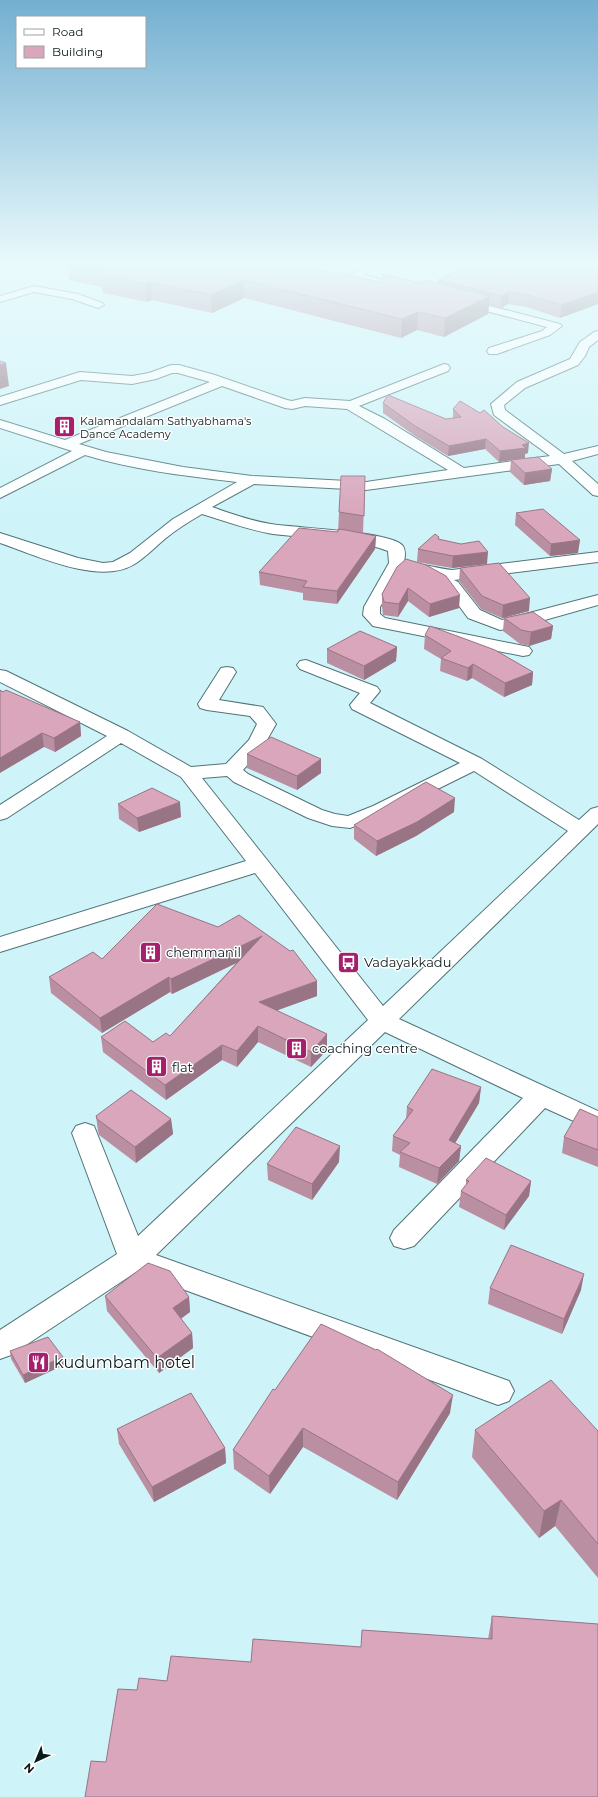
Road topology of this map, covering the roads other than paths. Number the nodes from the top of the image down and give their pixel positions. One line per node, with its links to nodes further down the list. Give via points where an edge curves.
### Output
1 (504, 348): 3 (street)
2 (583, 348): 12 (street, via 574,362 521,385 497,404 499,412)
3 (492, 352)
4 (444, 368): 7 (street)
5 (221, 382): 6 (street, via 179,369 132,380 80,376); 7 (street, via 285,404 305,402); 9 (street)
6 (0, 401)
7 (352, 405): 13 (street, via 353,408)
8 (0, 424): 9 (street)
9 (67, 444): 10 (street)
10 (84, 450): 14 (street, via 183,471); 16 (street)
11 (598, 450): 12 (street)
12 (562, 458): 13 (street); 15 (street)
13 (460, 472): 14 (street, via 366,486)
14 (252, 480): 17 (street)
15 (598, 492)
16 (0, 494)
17 (200, 508): 18 (street, via 168,529 128,562 114,567 79,563); 20 (street, via 272,529 379,540 396,548)
18 (0, 538)
19 (598, 557): 21 (street, via 452,575)
20 (397, 563): 21 (street); 24 (street, via 372,607 372,615 379,622)
21 (430, 572): 23 (street, via 452,585)
22 (598, 600): 23 (street, via 500,625)
23 (474, 614): 24 (street)
24 (478, 642): 25 (street)
25 (523, 651)
26 (306, 665): 30 (street, via 371,691 359,705)
27 (226, 672): 31 (street, via 207,704 256,712 267,724 263,735)
28 (0, 675): 29 (street)
29 (121, 735): 32 (street); 33 (street)
30 (475, 763): 31 (street, via 350,822 332,820 315,814 241,778); 34 (street)
31 (232, 770): 32 (street)
32 (188, 773): 35 (street)
33 (0, 814)
34 (593, 818): 37 (street)
35 (260, 864): 36 (street); 37 (street)
36 (0, 945)
37 (382, 1022): 38 (street); 42 (street)
38 (541, 1096): 39 (street); 41 (street)
39 (598, 1122)
40 (85, 1133): 42 (street)
41 (404, 1238)
42 (133, 1259): 43 (street); 44 (street)
43 (0, 1346)
44 (498, 1392)

